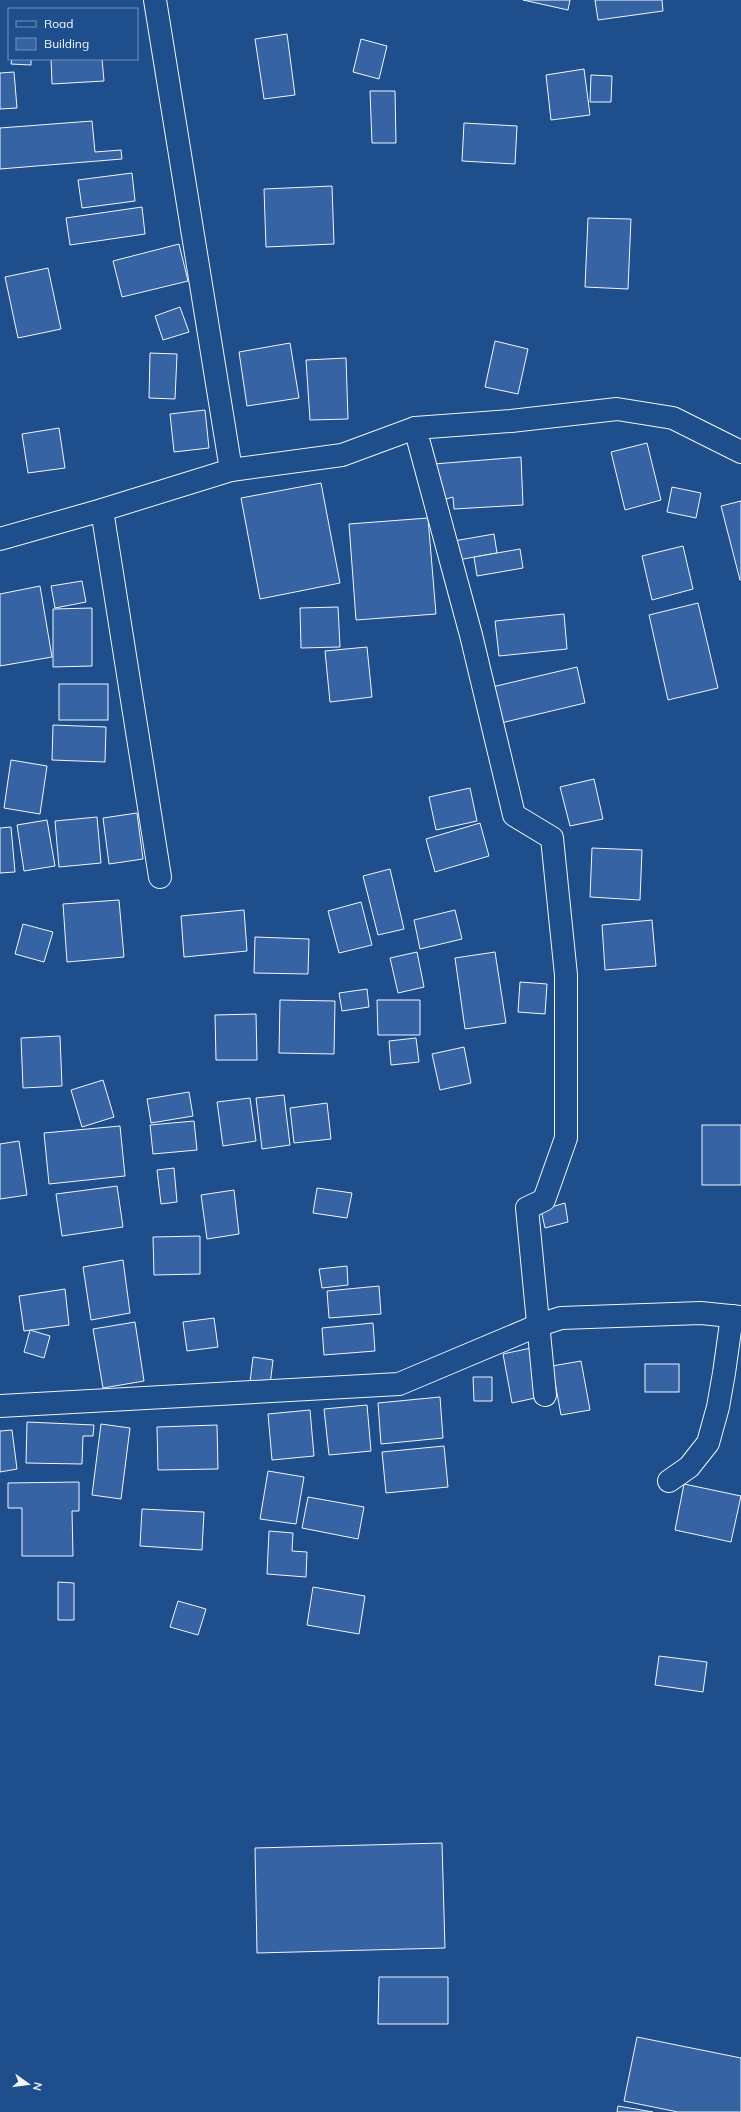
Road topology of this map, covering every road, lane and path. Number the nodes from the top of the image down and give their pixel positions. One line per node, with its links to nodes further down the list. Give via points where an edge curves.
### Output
1 (155, 0): 4 (street)
2 (416, 428): 3 (street, via 617,409 672,418); 4 (street, via 342,455); 9 (street, via 471,635 514,815 552,838 566,975 566,1138 544,1200 527,1208)
3 (741, 452)
4 (231, 470): 5 (street)
5 (102, 510): 6 (street); 7 (street)
6 (0, 539)
7 (160, 877)
8 (736, 1317): 9 (street, via 701,1313 638,1314 561,1318); 12 (street, via 718,1407 708,1442 689,1467)
9 (539, 1325): 10 (street); 11 (street, via 400,1384)
10 (546, 1395)
11 (0, 1406)
12 (669, 1481)

